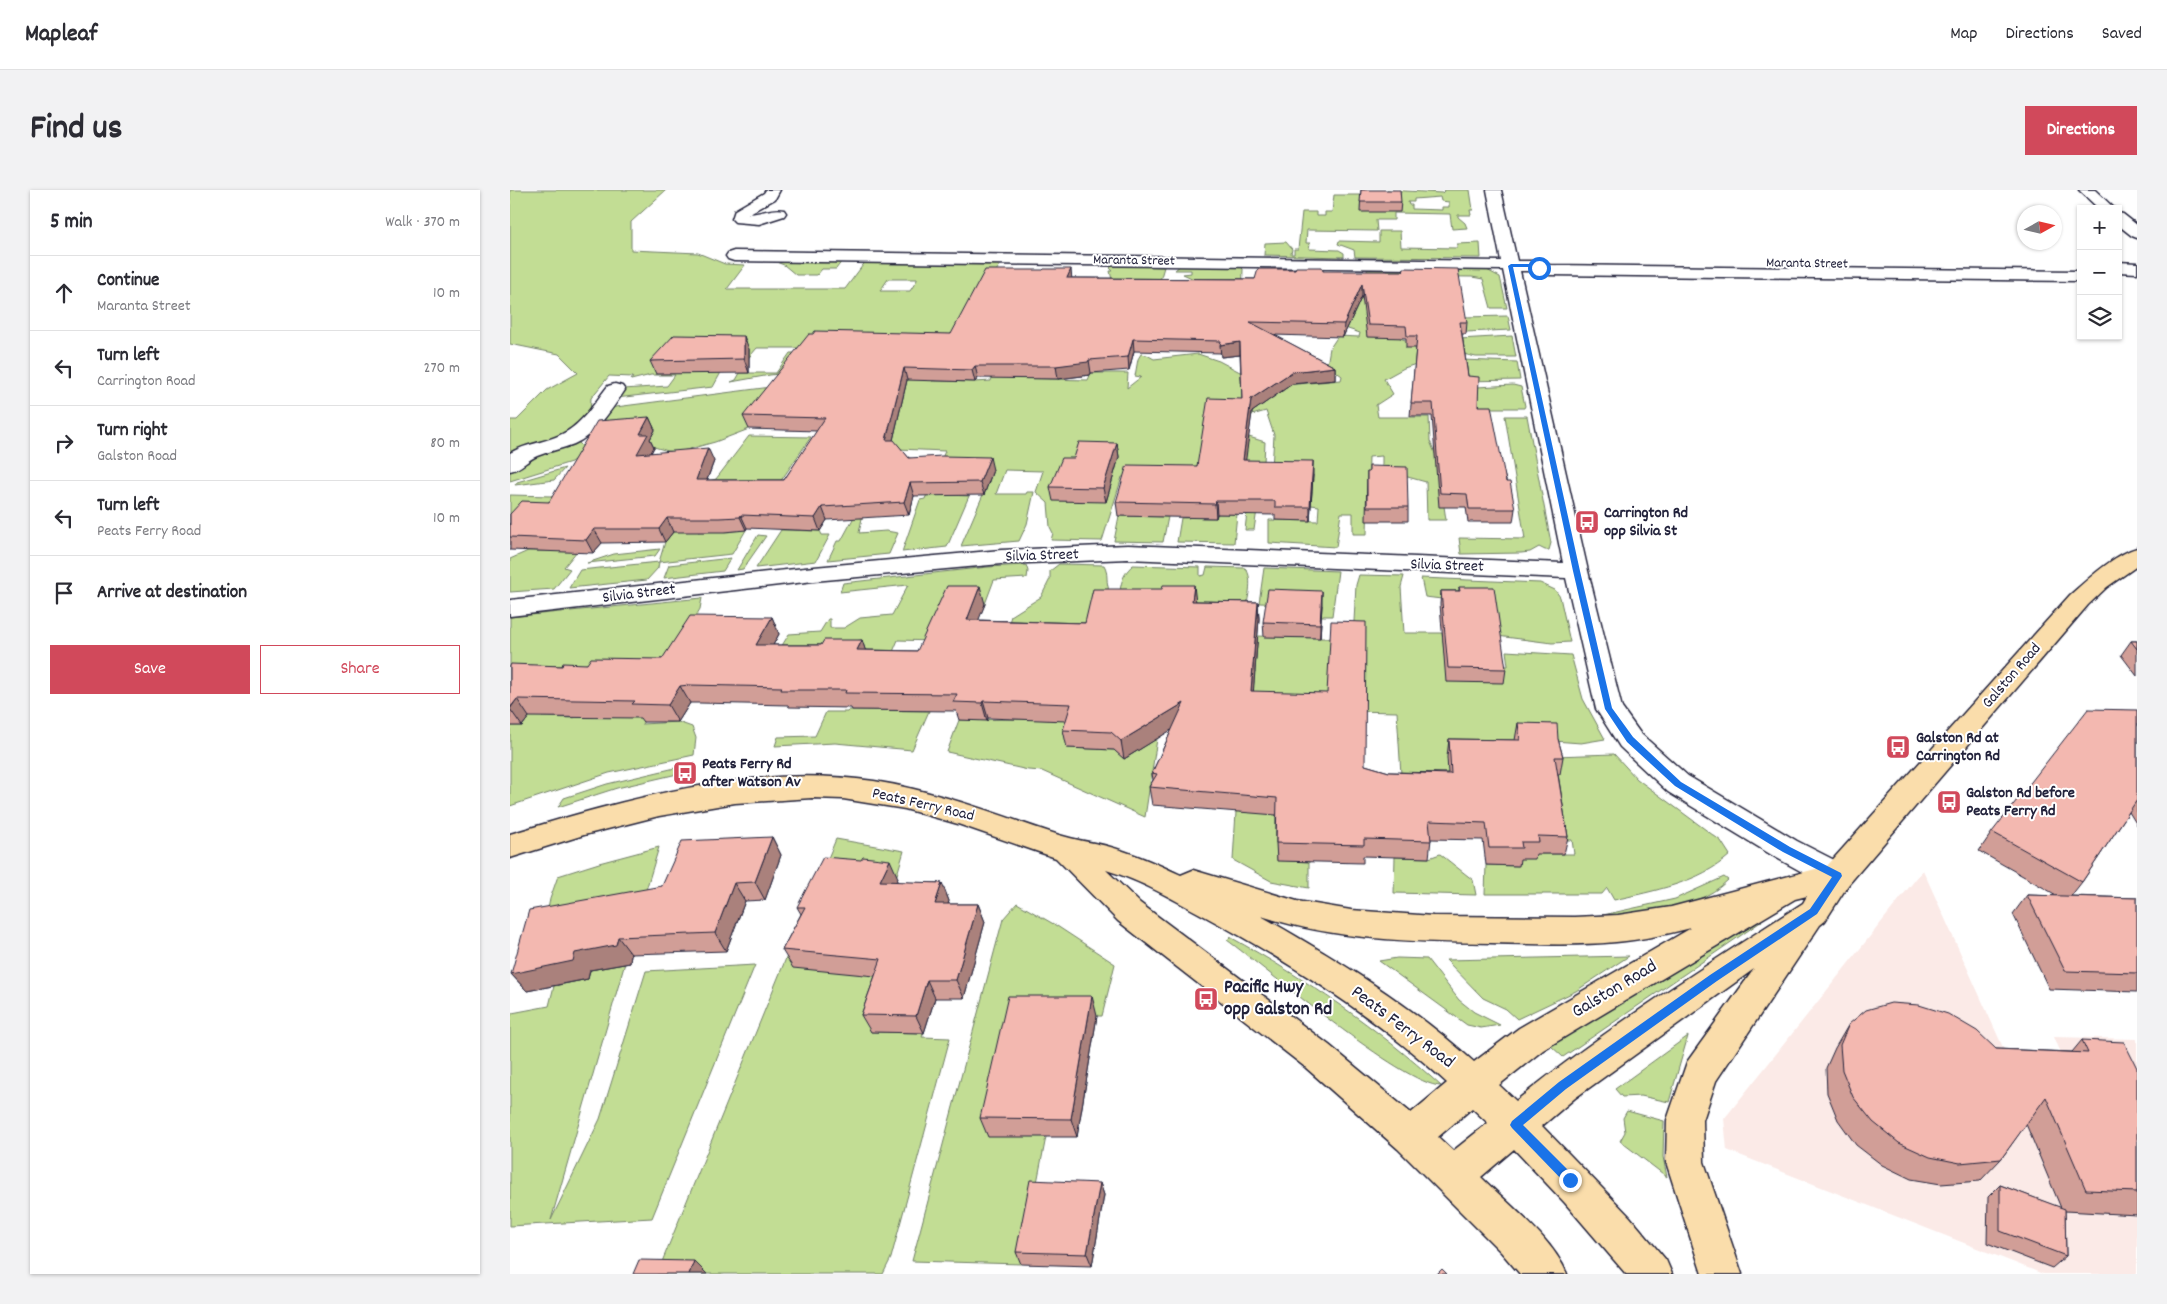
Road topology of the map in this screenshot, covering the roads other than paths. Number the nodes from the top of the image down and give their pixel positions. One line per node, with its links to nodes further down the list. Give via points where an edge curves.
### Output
1 (773, 190): 5 (street, via 770,196 740,213 740,219)
2 (1494, 190): 9 (street)
3 (2086, 190): 4 (street)
4 (2103, 205)
5 (779, 214)
6 (2122, 220): 7 (street)
7 (2137, 232)
8 (734, 256): 9 (street, Maranta Street)
9 (1511, 266): 10 (street, Maranta Street); 20 (street)
10 (1535, 266): 11 (street, Maranta Street, via 1539,262 1550,261); 14 (street, Maranta Street, via 1550,270)
11 (2077, 267)
12 (2122, 267): 13 (street)
13 (2137, 268)
14 (2077, 276)
15 (2122, 276): 16 (street)
16 (2137, 276)
17 (615, 390): 18 (street, via 577,434 529,450)
18 (510, 464)
19 (2137, 555): 25 (main road, Galston Road, via 2079,600)
20 (1576, 571): 21 (street, Silvia Street, via 1113,553 1001,557 814,574); 25 (street, via 1608,709 1630,740 1678,784 1786,850)
21 (510, 608)
22 (510, 846): 23 (main road, Peats Ferry Road, via 651,805 730,791 815,787 897,795 979,818)
23 (1068, 850): 24 (main road, Peats Ferry Road); 30 (main road, Peats Ferry Road, via 1128,912 1317,1056)
24 (1119, 861): 26 (main road, via 1298,914 1344,923 1437,929 1630,927 1678,919); 28 (main road, Peats Ferry Road, via 1190,894 1325,972 1419,1037)
25 (1837, 876): 26 (main road, Galston Road); 27 (main road, Galston Road)
26 (1786, 889): 28 (main road, Galston Road, via 1531,1039)
27 (1814, 912): 29 (main road, Galston Road, via 1714,978 1562,1086); 34 (main road, via 1700,1074 1685,1120 1685,1162)
28 (1474, 1084): 29 (main road, Peats Ferry Road); 30 (main road, Galston Road)
29 (1516, 1125): 31 (main road, Galston Road); 33 (main road, Peats Ferry Road, via 1621,1235)
30 (1411, 1136): 31 (main road, Peats Ferry Road)
31 (1453, 1176): 32 (main road, Peats Ferry Road)
32 (1546, 1274)
33 (1652, 1274)
34 (1722, 1274)

